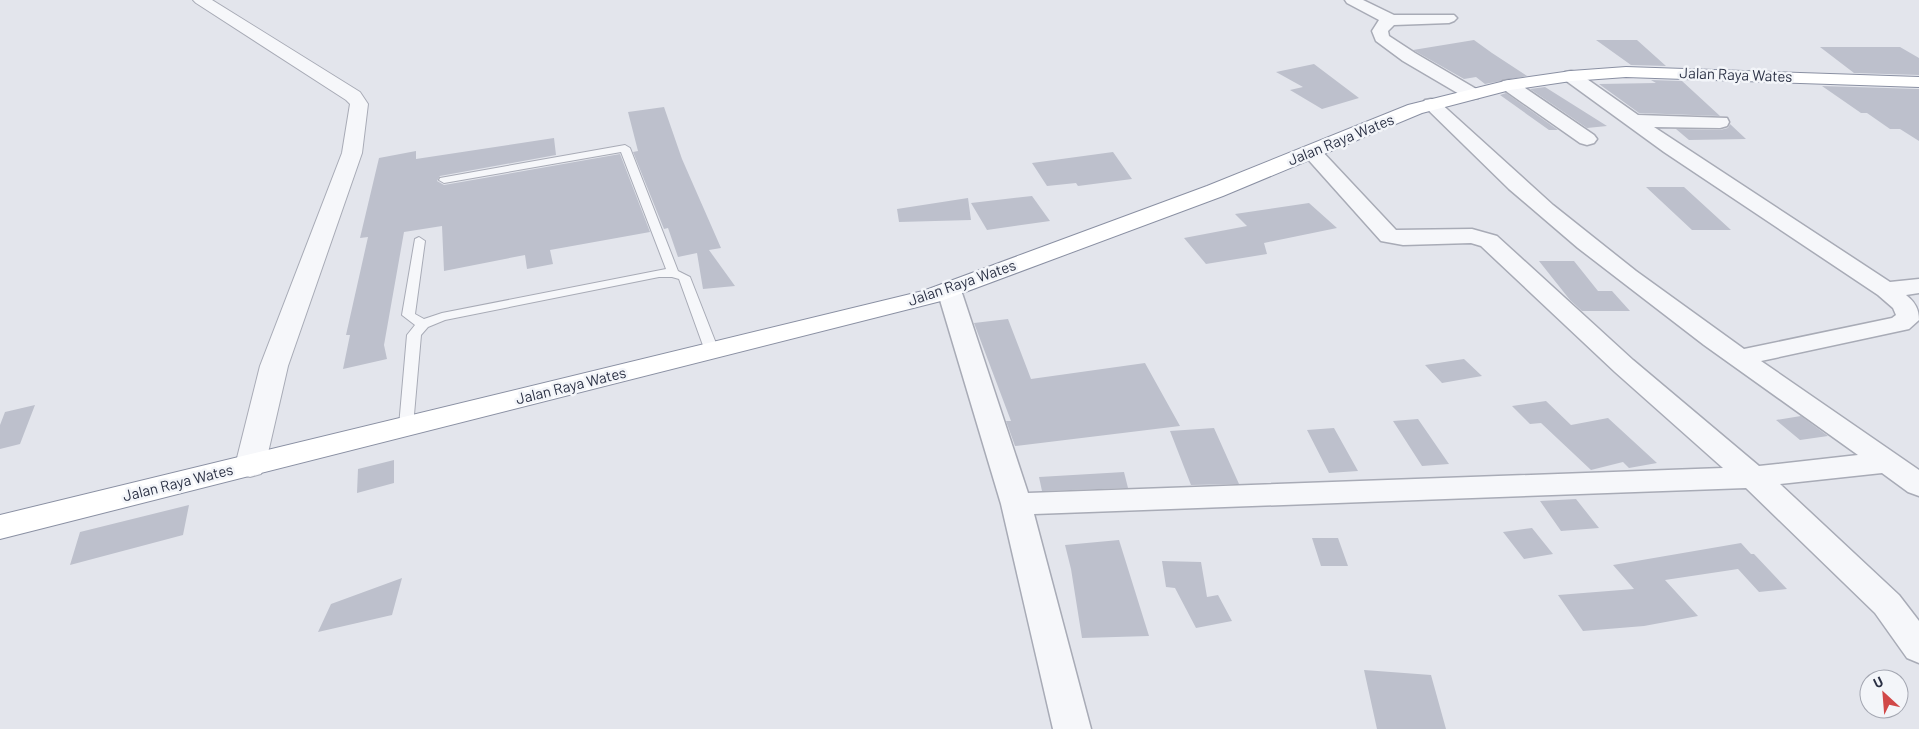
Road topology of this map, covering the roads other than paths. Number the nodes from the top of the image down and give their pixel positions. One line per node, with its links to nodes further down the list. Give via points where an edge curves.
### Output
1 (201, 0): 25 (street, via 353,96 359,104 352,152 274,366)
2 (1352, 0): 4 (street)
3 (1449, 18): 4 (street)
4 (1391, 20): 8 (street, via 1380,31 1382,38)
5 (1571, 76): 6 (highway, Jalan Raya Wates, via 1626,72); 7 (highway, Jalan Raya Wates); 10 (street)
6 (1919, 82)
7 (1510, 85): 8 (highway, Jalan Raya Wates); 12 (street)
8 (1472, 94): 9 (highway, Jalan Raya Wates)
9 (1431, 104): 13 (highway, Jalan Raya Wates); 22 (street, via 1547,211)
10 (1634, 121): 11 (street); 19 (street)
11 (1720, 122)
12 (1587, 139)
13 (1312, 152): 18 (highway, Jalan Raya Wates); 26 (street, via 1389,236 1472,236 1489,242 1624,366)
14 (444, 180): 16 (lane, via 626,148)
15 (419, 241): 20 (lane, via 408,315)
16 (673, 273): 20 (lane, via 548,295 442,317); 21 (lane, via 684,277)
17 (1919, 286): 19 (street)
18 (950, 290): 21 (highway, Jalan Raya Wates); 28 (street)
19 (1886, 290): 22 (street, via 1904,305 1909,316 1900,324)
20 (423, 324): 23 (lane, via 414,335)
21 (712, 351): 23 (highway, Jalan Raya Wates)
22 (1740, 358): 24 (street)
23 (406, 426): 25 (highway, Jalan Raya Wates)
24 (1888, 462): 26 (street); 27 (street)
25 (250, 466): 29 (highway, Jalan Raya Wates)
26 (1753, 477): 28 (street); 30 (street, via 1887,604)
27 (1919, 485)
28 (1016, 504): 31 (street)
29 (0, 527)
30 (1919, 648)
31 (1072, 729)

